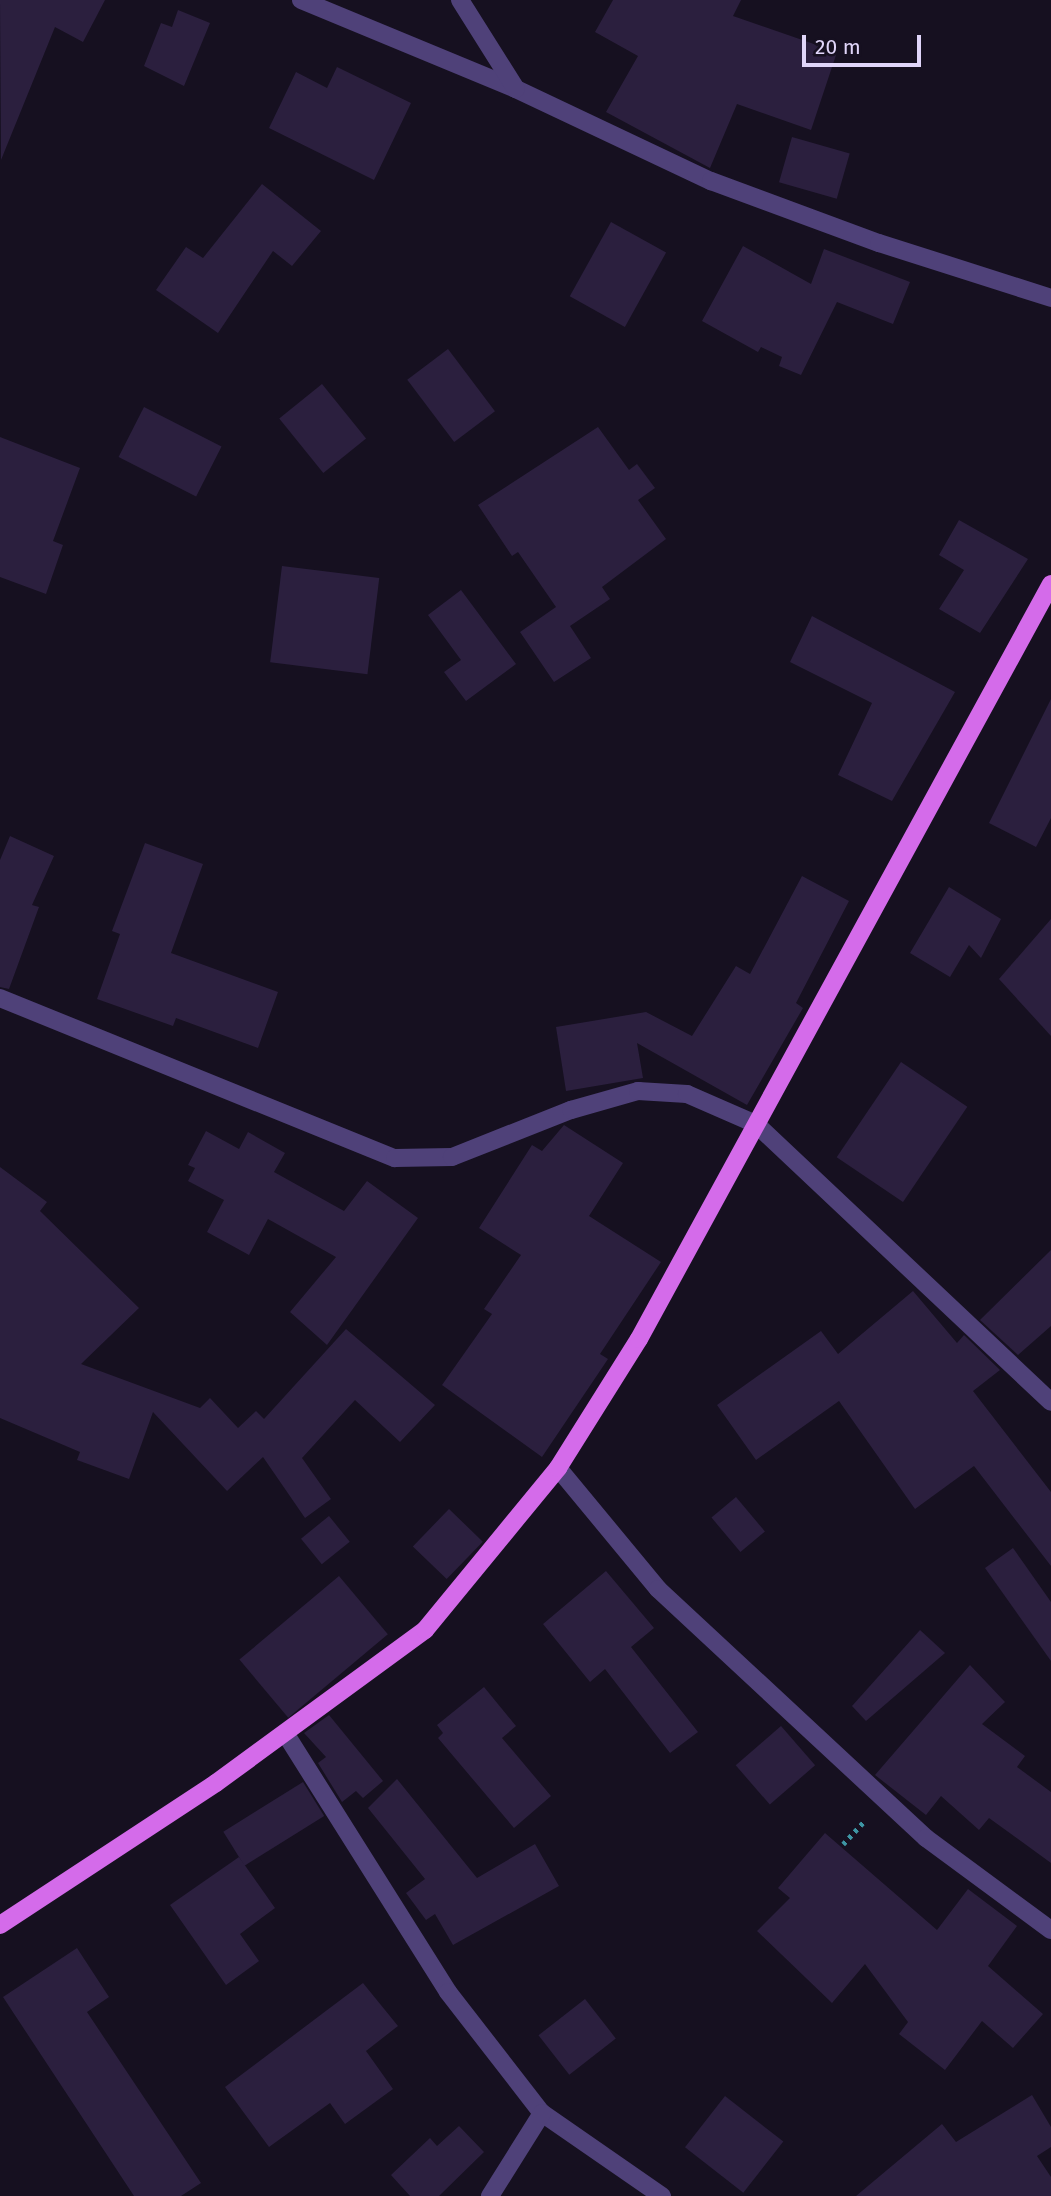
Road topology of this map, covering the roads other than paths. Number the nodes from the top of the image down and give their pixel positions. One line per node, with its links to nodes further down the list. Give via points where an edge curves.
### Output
1 (300, 0): 3 (street)
2 (460, 0): 3 (street)
3 (516, 89): 4 (street, via 711,181 879,243)
4 (1051, 298)
5 (1051, 584): 7 (main road)
6 (0, 998): 7 (street, via 395,1158 452,1157 571,1110 638,1091 687,1094)
7 (756, 1124): 8 (street); 9 (main road, via 639,1339)
8 (1051, 1402)
9 (558, 1468): 10 (main road, via 425,1630); 12 (street, via 658,1589 926,1838)
10 (285, 1733): 11 (main road); 13 (street, via 448,1992)
11 (0, 1925)
12 (1051, 1930)
13 (542, 2113): 14 (street); 15 (street)
14 (490, 2196)
15 (662, 2196)

